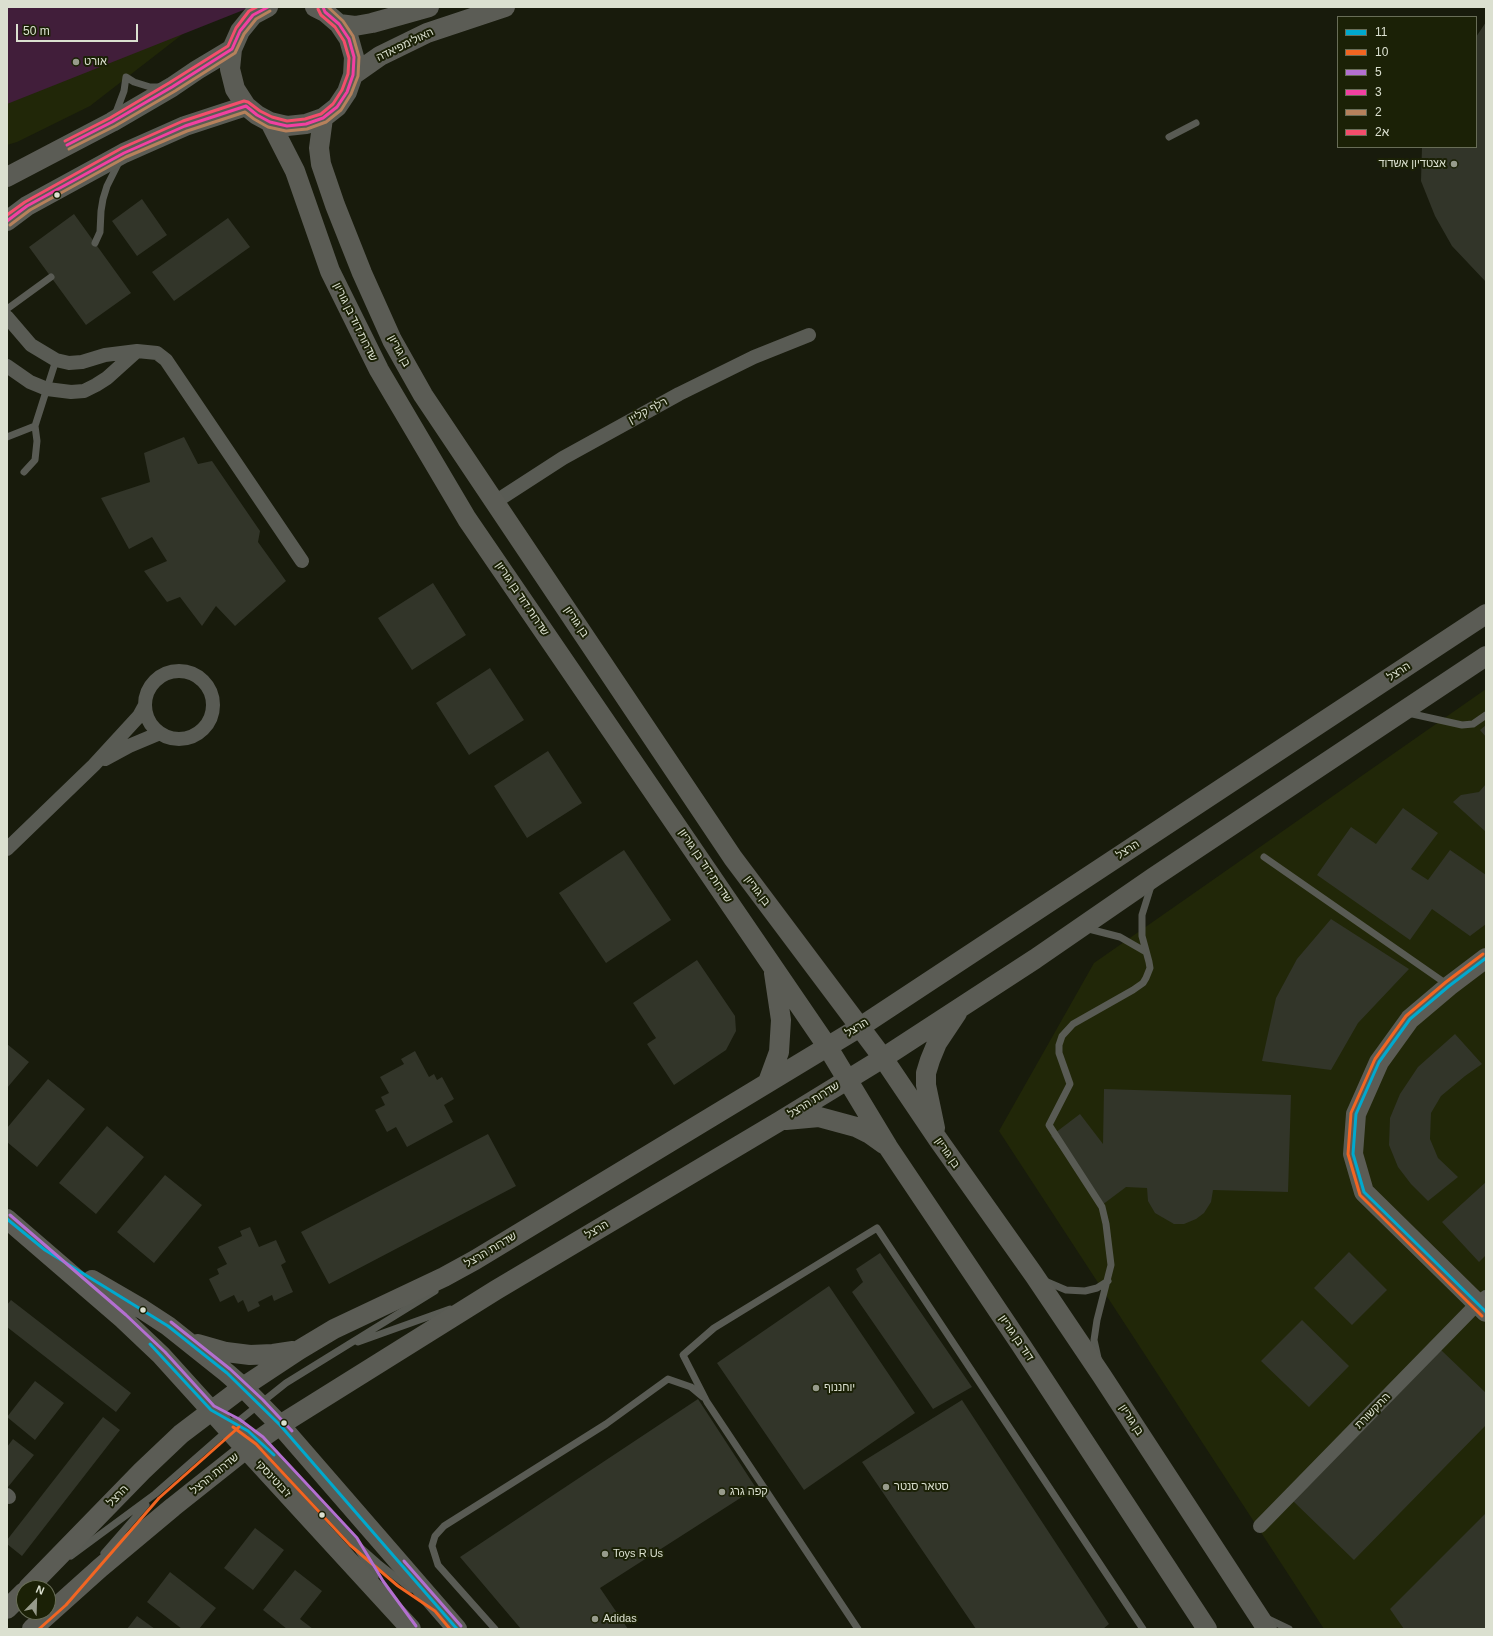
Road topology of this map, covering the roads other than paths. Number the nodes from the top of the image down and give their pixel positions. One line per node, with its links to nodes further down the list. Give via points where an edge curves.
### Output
1 (268, 7): 5 (main road, via 253,15 240,30)
2 (429, 7): 4 (main road, via 360,26)
3 (505, 7): 6 (main road, האולימפיאדה, via 427,33 380,56)
4 (326, 12): 6 (main road, via 349,39 354,57)
5 (232, 49): 7 (main road); 8 (main road, via 230,69 235,89)
6 (353, 75): 9 (main road, via 347,92 337,107)
7 (172, 87): 10 (main road); 10 (lane, via 150,86 126,77 124,91)
8 (246, 106): 11 (main road); 15 (main road, via 185,126)
9 (323, 118): 11 (main road, via 306,124 288,126); 31 (main road, בן גוריון, via 319,148 321,164 365,280 392,340 423,395)
10 (112, 122): 14 (main road)
11 (270, 122): 46 (main road, שדרות דוד בן גוריון, via 295,172 330,271 379,370 467,518)
12 (1196, 123): 13 (lane)
13 (1169, 136)
14 (51, 153): 16 (main road); 17 (main road)
15 (124, 153): 18 (main road, via 33,202); 19 (lane, via 107,186 101,211 100,232)
16 (7, 160)
17 (7, 177)
18 (7, 221)
19 (95, 243)
20 (51, 277): 21 (lane)
21 (7, 309)
22 (7, 317): 25 (street, via 31,345)
23 (809, 335): 31 (street, רלף קליין, via 679,394 562,458)
24 (137, 351): 25 (street, via 69,363); 27 (street, via 107,378 90,388 71,392); 32 (street, via 157,353 166,360)
25 (56, 360): 27 (lane)
26 (7, 366): 27 (street, via 30,382)
27 (47, 389): 28 (lane)
28 (35, 426): 29 (lane); 30 (lane, via 35,460)
29 (7, 437)
30 (24, 472)
31 (495, 502): 49 (main road, בן גוריון, via 733,858)
32 (302, 561)
33 (1486, 614): 49 (main road, הרצל)
34 (1486, 656): 36 (main road)
35 (145, 705): 38 (street, via 149,721); 38 (street, via 149,689 166,673 178,671 198,676 210,691 213,701 211,716 201,731 184,739); 39 (street, via 139,716)
36 (1402, 711): 37 (lane, via 1462,725 1474,724); 42 (main road)
37 (1486, 715)
38 (160, 733): 39 (street)
39 (94, 765): 40 (street)
40 (7, 849)
41 (1264, 857): 47 (lane)
42 (1154, 877): 43 (main road); 44 (lane, via 1142,915 1142,936)
43 (1080, 927): 44 (lane, via 1120,937); 48 (main road)
44 (1146, 952): 61 (lane, via 1150,968 1143,983 1073,1024 1062,1036 1059,1053 1070,1084 1049,1125 1102,1207 1110,1252)
45 (1486, 958): 47 (main road)
46 (773, 967): 50 (main road, שדרות דוד בן גוריון); 53 (main road, via 781,1020 779,1052)
47 (1449, 986): 63 (main road, via 1410,1019 1379,1062 1356,1114 1353,1154 1364,1192)
48 (960, 1007): 51 (main road); 55 (main road, via 937,1043 926,1073 927,1095)
49 (860, 1027): 50 (main road, הרצל); 51 (main road, בן גוריון)
50 (827, 1046): 52 (main road, דוד בן גוריון); 53 (main road, הרצל)
51 (883, 1058): 52 (main road); 55 (main road, בן גוריון)
52 (848, 1078): 54 (main road, שדרות הרצל); 56 (main road, דוד בן גוריון)
53 (768, 1082): 59 (main road, שדרות הרצל)
54 (780, 1121): 56 (main road, via 820,1117 856,1127); 62 (main road, הרצל)
55 (937, 1138): 60 (main road, בן גוריון)
56 (888, 1147): 91 (main road, דוד בן גוריון)
57 (7, 1219): 58 (main road, ז'בוטינסקי)
58 (45, 1250): 64 (main road, ז'בוטינסקי, via 142,1309); 71 (main road, ז'בוטינסקי, via 124,1319)
59 (475, 1260): 65 (lane, via 421,1300); 66 (main road, שדרות הרצל, via 334,1329)
60 (1034, 1275): 61 (lane, via 1066,1290 1085,1291 1097,1288); 67 (main road, בן גוריון)
61 (1108, 1281): 67 (lane, via 1094,1340)
62 (496, 1290): 65 (lane, via 441,1313); 72 (main road, שדרות הרצל)
63 (1483, 1304): 76 (street, התקשורת)
64 (187, 1340): 66 (main road, via 206,1347 250,1356); 68 (main road, ז'בוטינסקי)
65 (343, 1347): 70 (lane, via 286,1383)
66 (299, 1350): 68 (main road, שדרות הרצל)
67 (1102, 1376): 84 (main road, בן גוריון)
68 (242, 1387): 70 (main road, ז'בוטינסקי); 71 (main road, שדרות הרצל)
69 (707, 1402): 88 (lane, via 691,1387 668,1379 606,1424 444,1526 435,1536 432,1546 438,1565); 89 (lane); 90 (lane, via 683,1355 714,1328 876,1228)
70 (260, 1404): 72 (main road, ז'בוטינסקי); 73 (lane)
71 (211, 1410): 73 (main road, ז'בוטינסקי); 78 (main road, הרצל, via 142,1471)
72 (280, 1425): 74 (main road, שדרות הרצל); 82 (main road, ז'בוטינסקי)
73 (232, 1426): 74 (main road, ז'בוטינסקי); 75 (lane)
74 (252, 1445): 77 (lane); 81 (main road, שדרות הרצל, via 173,1507); 86 (main road, ז'בוטינסקי)
75 (155, 1494): 79 (lane); 81 (lane)
76 (1260, 1526)
77 (353, 1541): 82 (lane, via 401,1582); 86 (lane, via 379,1584)
78 (36, 1580)
79 (39, 1580)
80 (16, 1600): 83 (main road)
81 (62, 1602): 85 (main road, שדרות הרצל)
82 (438, 1607): 87 (main road, ז'בוטינסקי)
83 (7, 1609)
84 (1261, 1621): 92 (lane)
85 (32, 1629)
86 (412, 1629)
87 (457, 1629)
88 (495, 1629)
89 (858, 1629)
90 (1143, 1629)
91 (1207, 1629)
92 (1289, 1629)

